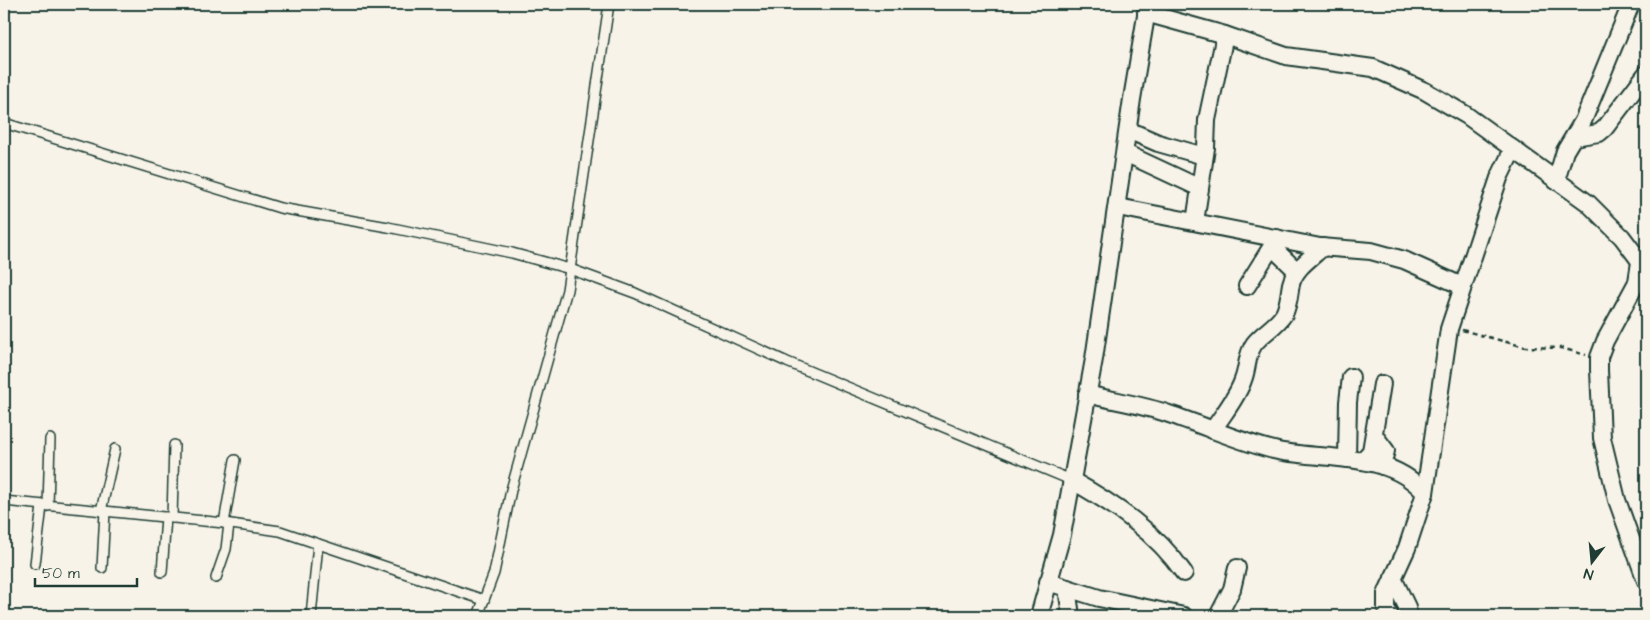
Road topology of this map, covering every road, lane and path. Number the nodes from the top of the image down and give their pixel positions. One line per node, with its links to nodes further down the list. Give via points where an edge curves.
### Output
1 (609, 4): 19 (lane)
2 (1631, 4): 8 (street)
3 (1147, 8): 4 (street); 7 (street)
4 (1225, 35): 9 (street, via 1286,56 1373,68 1400,78 1466,115); 11 (street, via 1207,120)
5 (1646, 74): 8 (street, via 1599,133)
6 (4, 123): 19 (lane, via 280,208 512,253)
7 (1128, 130): 10 (street); 11 (street, via 1158,143)
8 (1574, 137): 12 (street, via 1565,151)
9 (1512, 149): 12 (street); 22 (street)
10 (1125, 153): 13 (street); 14 (street)
11 (1204, 156): 13 (street)
12 (1556, 180): 18 (street, via 1588,203 1622,237)
13 (1200, 188): 15 (street)
14 (1118, 207): 15 (street); 27 (street)
15 (1195, 222): 16 (street)
16 (1274, 243): 17 (street); 20 (street); 21 (street)
17 (1324, 247): 20 (street); 22 (street, via 1371,251 1404,260)
18 (1643, 265): 24 (street, via 1631,297 1616,316)
19 (570, 269): 36 (lane); 54 (lane, via 567,290 511,490 494,572)
20 (1297, 271): 28 (street, via 1284,313 1275,326 1262,334 1248,355 1238,392)
21 (1247, 286)
22 (1462, 286): 23 (street)
23 (1450, 323): 24 (path, via 1513,345 1561,348); 37 (street)
24 (1599, 356): 51 (street, via 1602,438 1618,500)
25 (1351, 377): 34 (street, via 1348,402)
26 (1382, 384): 29 (street)
27 (1088, 394): 28 (street, via 1168,414); 36 (street)
28 (1213, 430): 34 (street, via 1278,450)
29 (1374, 435): 34 (street, via 1371,451); 35 (street, via 1386,451)
30 (50, 439): 39 (lane)
31 (174, 444): 41 (lane)
32 (115, 449): 40 (lane)
33 (235, 460): 42 (lane)
34 (1355, 460): 35 (street)
35 (1382, 466): 37 (street, via 1417,484)
36 (1071, 480): 48 (street, via 1121,510 1163,546); 52 (street, via 1062,535)
37 (1425, 493): 50 (street, via 1407,548)
38 (4, 501): 39 (lane)
39 (45, 506): 40 (lane); 44 (lane)
40 (103, 511): 41 (lane); 45 (lane)
41 (169, 517): 42 (lane); 47 (lane)
42 (226, 523): 43 (lane, via 280,531); 49 (lane, via 226,549)
43 (318, 544): 54 (lane); 55 (lane)
44 (35, 564)
45 (102, 568)
46 (1237, 568): 60 (street, via 1232,589)
47 (162, 572)
48 (1184, 573)
49 (216, 578)
50 (1393, 578): 61 (street, via 1386,594 1386,608); 62 (street)
51 (1646, 581)
52 (1048, 582): 53 (street); 57 (street)
53 (1067, 588): 58 (street); 59 (street)
54 (484, 600): 56 (lane)
55 (311, 616)
56 (478, 616)
57 (1039, 616)
58 (1070, 616)
59 (1184, 616)
60 (1218, 616)
61 (1390, 616)
62 (1408, 616)

